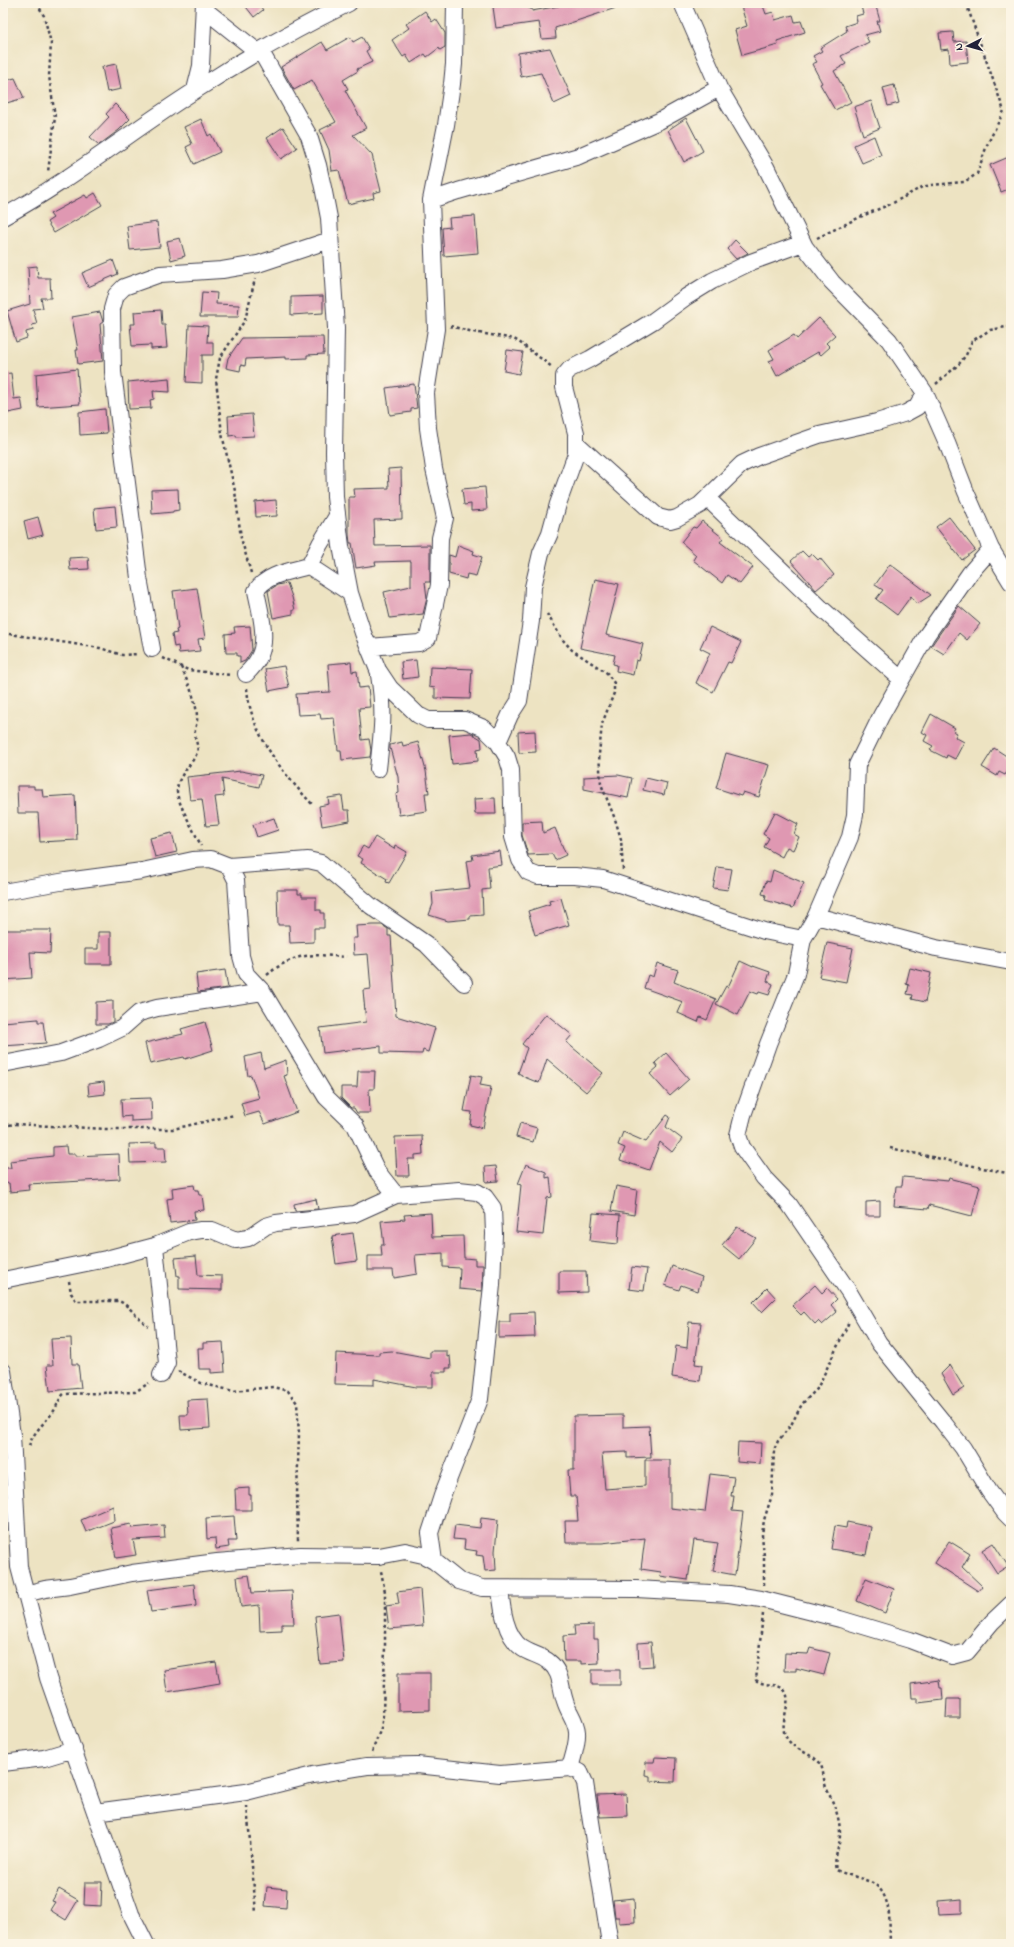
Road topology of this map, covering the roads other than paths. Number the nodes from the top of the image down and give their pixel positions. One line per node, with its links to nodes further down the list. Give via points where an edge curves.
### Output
1 (349, 3): 5 (street)
2 (455, 3): 8 (street, via 452,84)
3 (682, 3): 6 (street)
4 (204, 7): 5 (street); 7 (street, via 201,66)
5 (259, 51): 7 (street); 10 (street, via 309,136 324,192)
6 (719, 88): 8 (street, via 659,120 579,156); 11 (street, via 766,167)
7 (195, 90): 9 (street, via 44,195)
8 (431, 200): 20 (street, via 436,342 426,393 434,469 445,518 440,538 439,585 428,638 419,644)
9 (3, 217)
10 (330, 240): 15 (street, via 336,328 334,452); 21 (street, via 258,264 222,270 160,274 124,287 116,295 112,309 115,387 139,578)
11 (803, 243): 12 (street, via 832,282 889,340); 13 (street, via 751,262 712,281 641,329 570,369 564,376 564,387 574,423)
12 (925, 393): 14 (street, via 917,407 906,413 819,435 742,464); 16 (street)
13 (576, 444): 14 (street, via 658,517 670,520 677,518); 25 (street, via 576,454 541,553 533,587 531,621 518,701)
14 (707, 498): 24 (street, via 816,604)
15 (337, 516): 17 (street); 19 (street)
16 (991, 549): 18 (street); 24 (street, via 944,610)
17 (309, 566): 19 (street); 23 (street, via 278,575 264,582 256,591 262,617 263,647 259,659)
18 (1011, 582)
19 (350, 593): 20 (street)
20 (368, 646): 22 (street)
21 (152, 649)
22 (378, 670): 25 (street, via 390,688 418,715 428,720 465,720 484,728); 26 (street, via 383,703)
23 (246, 674)
24 (901, 679): 29 (street, via 857,765 855,815 850,837)
25 (498, 742): 30 (street, via 511,770 513,837 520,860 528,872 538,876 591,877 622,884 764,932)
26 (378, 769)
27 (229, 866): 28 (street, via 211,859 193,860 142,871); 32 (street, via 308,860 321,863 371,906 426,944); 33 (street, via 236,880 240,956 246,974)
28 (3, 892)
29 (816, 916): 30 (street); 31 (street, via 936,948)
30 (803, 939): 42 (street, via 796,974 743,1115 738,1135 742,1147 764,1178 789,1204 879,1343 955,1437 1005,1514)
31 (1011, 962)
32 (464, 983)
33 (259, 988): 34 (street, via 139,1013 122,1028 99,1039 60,1053); 35 (street, via 326,1097 355,1125)
34 (3, 1064)
35 (377, 1171): 36 (street); 37 (street)
36 (396, 1195): 37 (street); 43 (street, via 459,1190 477,1192 485,1196 493,1208 492,1285 480,1400)
37 (377, 1204): 38 (street, via 354,1214 276,1223 266,1226 248,1238 236,1240 212,1230 201,1230)
38 (154, 1246): 39 (street); 40 (street, via 164,1338)
39 (3, 1280)
40 (164, 1369)
41 (3, 1371): 47 (street, via 14,1463 19,1568)
42 (1011, 1519)
43 (430, 1533): 44 (street); 45 (street)
44 (405, 1552): 45 (street, via 416,1553); 47 (street, via 379,1556 300,1555 248,1558 169,1568)
45 (434, 1561): 46 (street, via 459,1581)
46 (500, 1590): 48 (street, via 667,1589 722,1593 761,1599 840,1619 910,1640 952,1656 967,1652); 51 (street, via 502,1610 510,1634 521,1648 550,1662 559,1675 577,1733)
47 (25, 1594): 49 (street, via 48,1678)
48 (1011, 1604)
49 (74, 1749): 50 (street, via 44,1758); 52 (street)
50 (3, 1762)
51 (570, 1768): 52 (street, via 500,1774 417,1765 367,1766 312,1775 246,1792); 54 (street, via 580,1772 585,1783)
52 (95, 1812): 53 (street, via 131,1914)
53 (146, 1944)
54 (610, 1944)

